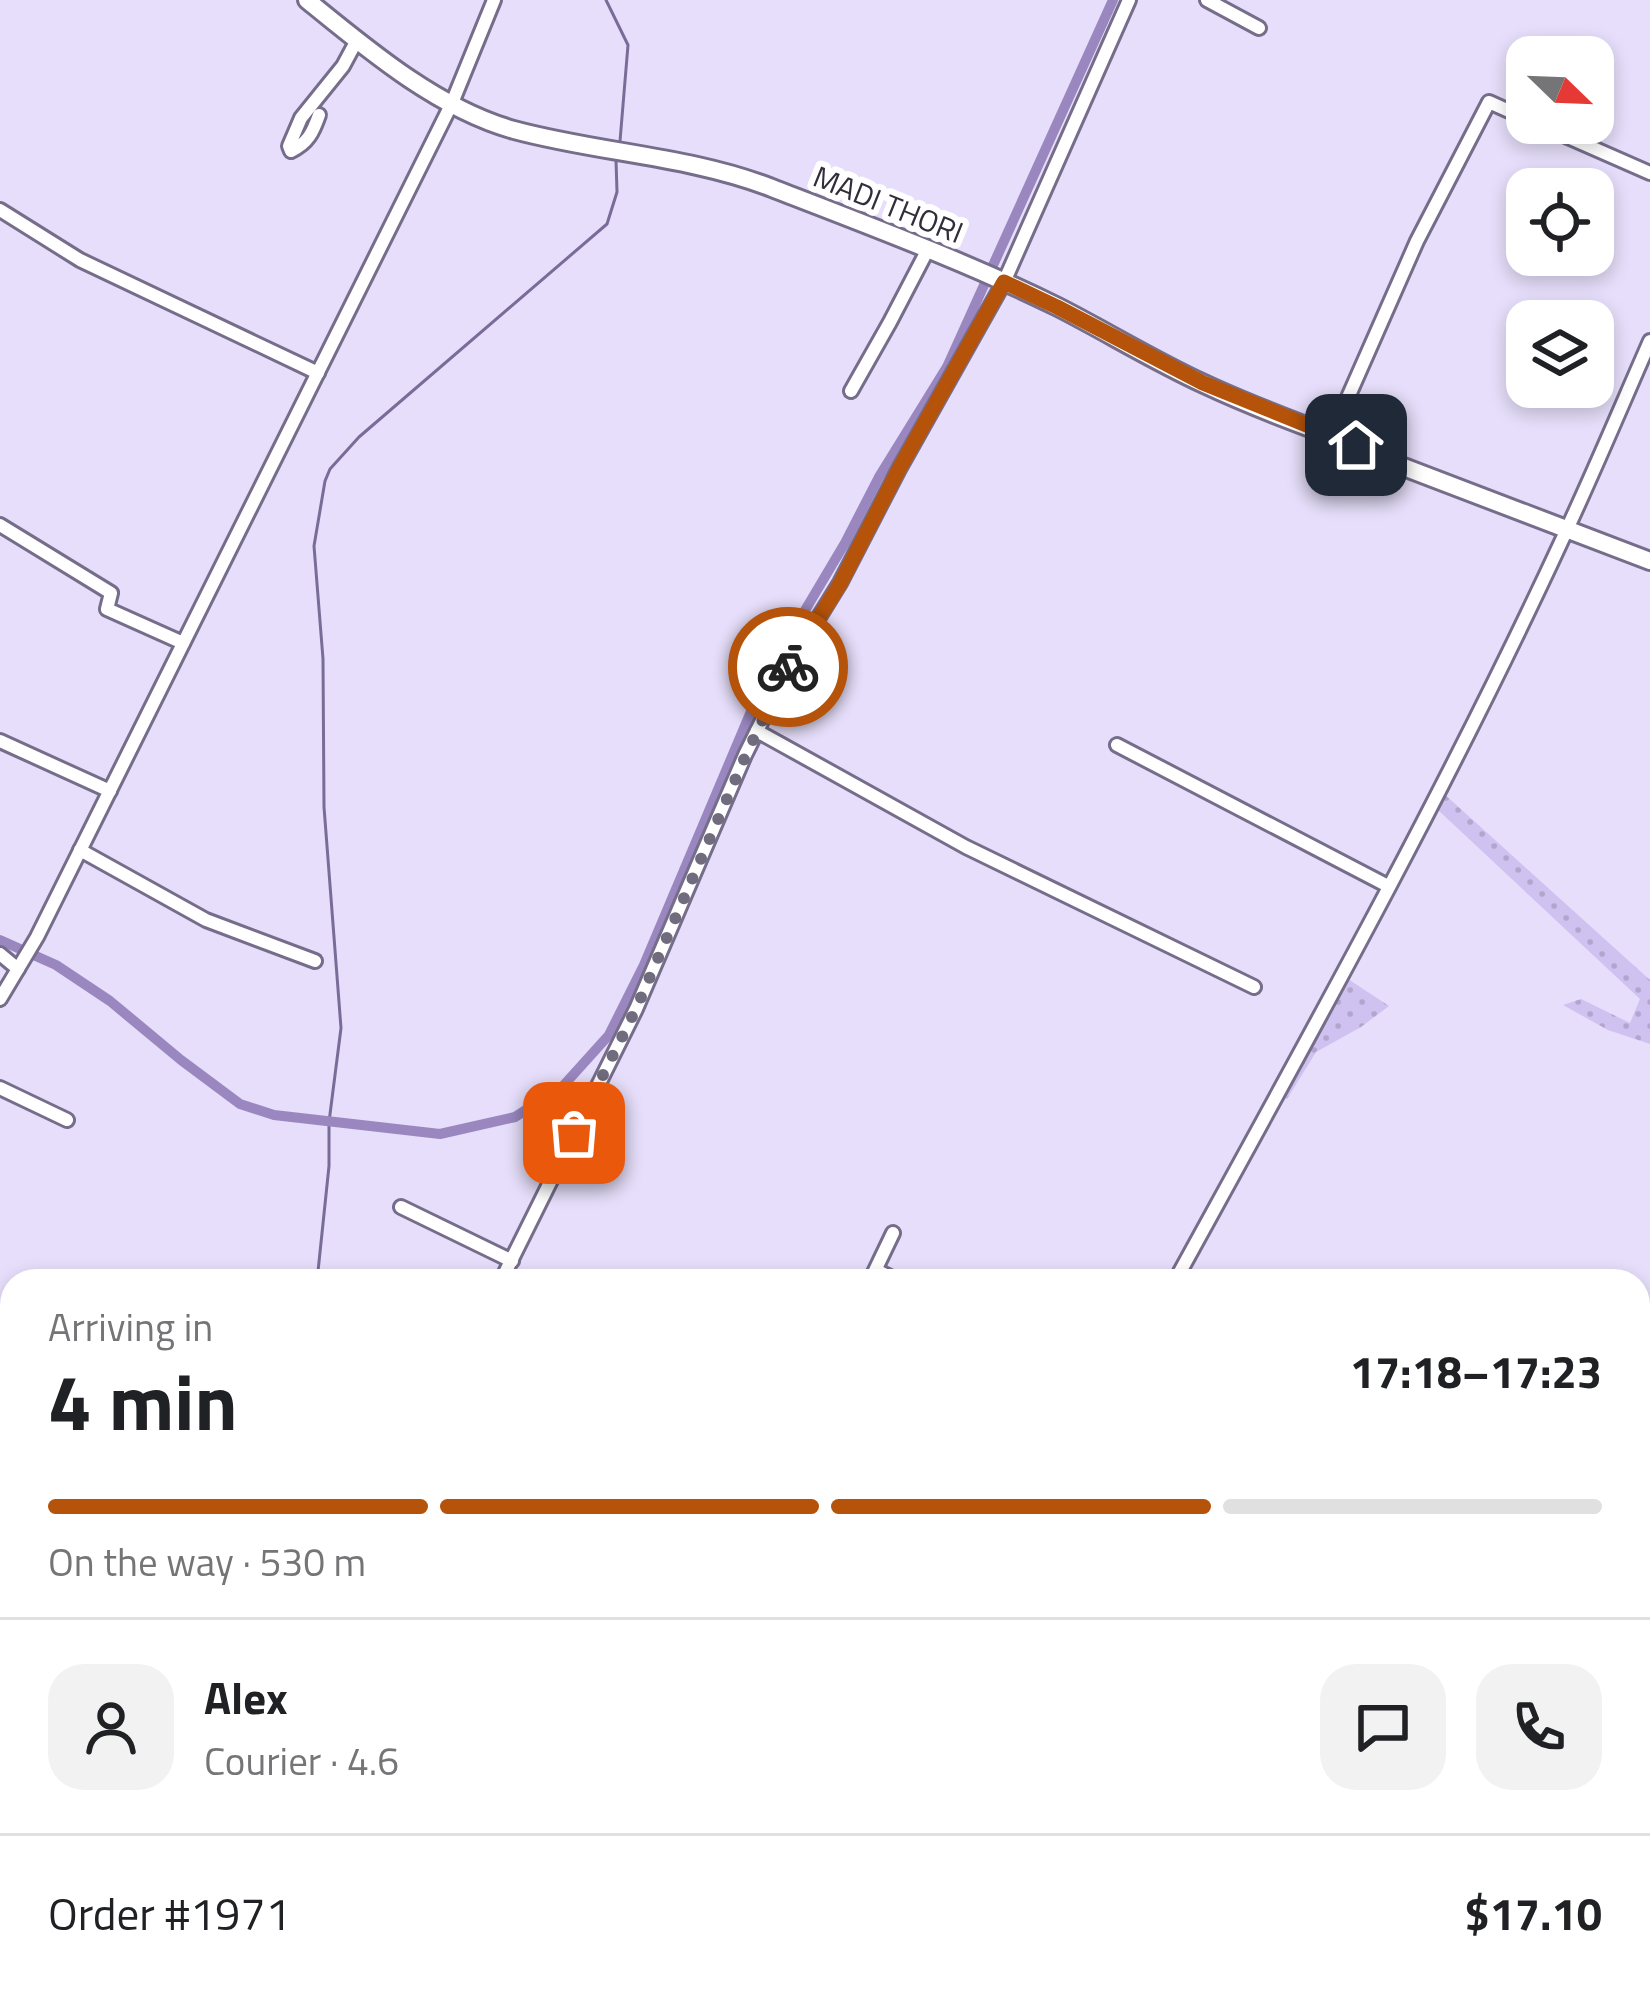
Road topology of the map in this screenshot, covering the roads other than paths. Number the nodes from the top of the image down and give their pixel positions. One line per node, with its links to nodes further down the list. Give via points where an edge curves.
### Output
1 (307, 0): 6 (main road, MADI THORI)
2 (494, 0): 7 (street)
3 (1129, 0): 14 (street)
4 (1207, 0): 5 (street)
5 (1259, 28)
6 (357, 40): 7 (main road, MADI THORI); 9 (street, via 301,118 291,151 304,145)
7 (452, 103): 13 (main road, MADI THORI, via 509,128 766,185); 16 (street)
8 (1506, 110): 18 (street, via 1489,102)
9 (319, 115)
10 (1584, 144): 11 (street)
11 (1650, 173)
12 (0, 211): 16 (street, via 80,260)
13 (927, 251): 14 (main road, MADI THORI); 17 (street)
14 (1000, 280): 18 (main road, MADI THORI, via 1203,383); 23 (street)
15 (1650, 341): 20 (street)
16 (318, 373): 22 (street)
17 (850, 391)
18 (1331, 436): 20 (main road, MADI THORI)
19 (0, 525): 22 (street, via 111,593 107,609)
20 (1568, 528): 21 (main road, MADI THORI); 28 (street)
21 (1650, 561)
22 (183, 643): 26 (street)
23 (757, 731): 32 (street, via 966,847); 38 (street, via 636,1009)
24 (0, 741): 26 (street)
25 (1117, 745): 28 (street)
26 (110, 791): 27 (street)
27 (80, 850): 30 (street, via 206,920); 31 (street)
28 (1388, 886): 41 (street)
29 (0, 954): 31 (street)
30 (316, 961)
31 (19, 967): 33 (street)
32 (1254, 987)
33 (0, 999)
34 (0, 1088): 35 (street)
35 (67, 1120)
36 (400, 1208): 38 (street)
37 (893, 1234): 40 (street)
38 (512, 1261): 39 (street)
39 (508, 1269)
40 (876, 1269)
41 (1181, 1269)

